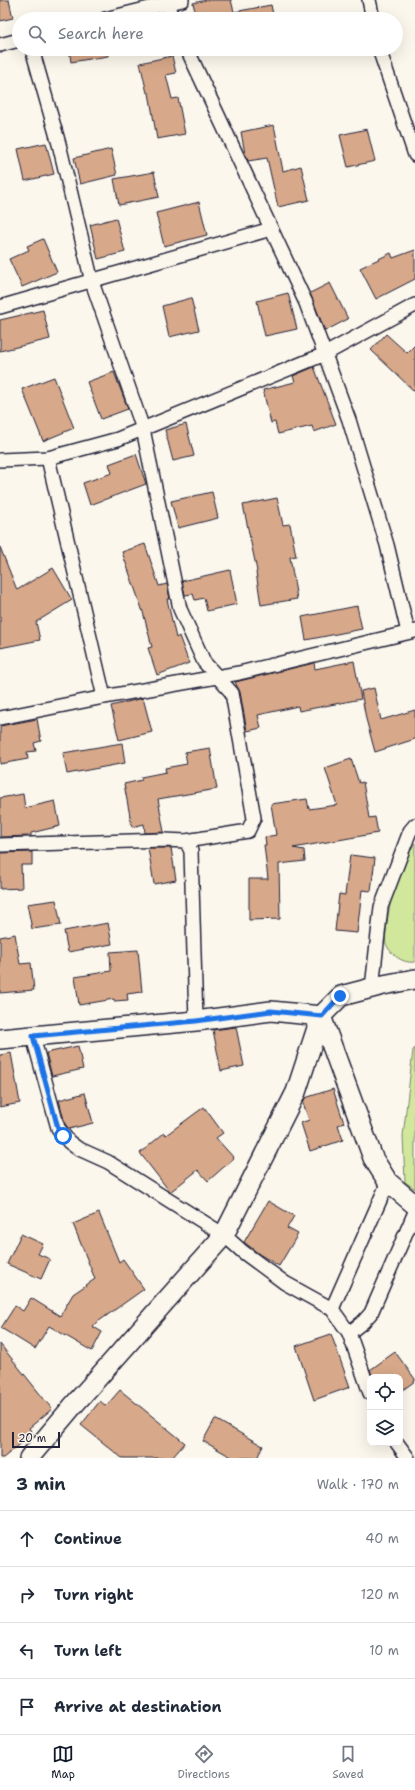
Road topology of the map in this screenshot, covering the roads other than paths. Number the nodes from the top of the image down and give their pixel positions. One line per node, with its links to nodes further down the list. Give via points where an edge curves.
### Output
1 (182, 0): 3 (street)
2 (369, 0): 6 (street)
3 (166, 2): 4 (street); 5 (street)
4 (130, 12)
5 (170, 12)
6 (372, 12)
7 (12, 42): 8 (street)
8 (0, 45)
9 (34, 56): 14 (street, via 59,144)
10 (190, 56): 13 (street)
11 (381, 56): 12 (street)
12 (415, 154)
13 (271, 229): 14 (street); 17 (street, via 306,304)
14 (92, 282): 16 (street); 18 (street)
15 (415, 305): 17 (street)
16 (0, 307)
17 (325, 354): 18 (street); 21 (street, via 349,420)
18 (143, 429): 19 (street, via 118,439); 22 (street, via 180,609 204,662)
19 (48, 458): 20 (street); 23 (street)
20 (0, 460)
21 (411, 631): 22 (street)
22 (218, 677): 23 (street); 26 (street, via 232,693 254,818 248,831)
23 (104, 697): 24 (street)
24 (0, 718)
25 (415, 825): 29 (street, via 410,831 381,907)
26 (186, 840): 27 (street); 31 (street, via 191,851)
27 (0, 845)
28 (415, 979): 29 (street)
29 (372, 988): 30 (street, via 340,996)
30 (322, 1016): 31 (street, via 271,1011); 34 (street, via 373,1158); 37 (street, via 296,1092)
31 (196, 1021): 32 (street)
32 (33, 1036): 33 (street); 37 (street, via 58,1128 69,1142 108,1162)
33 (0, 1039)
34 (388, 1182): 35 (street); 38 (street)
35 (415, 1205)
36 (415, 1212): 39 (street, via 370,1313)
37 (224, 1235): 38 (street, via 269,1272); 42 (street)
38 (332, 1309): 39 (street)
39 (349, 1333): 40 (street)
40 (367, 1384)
41 (399, 1446): 43 (street)
42 (29, 1458)
43 (408, 1458)

